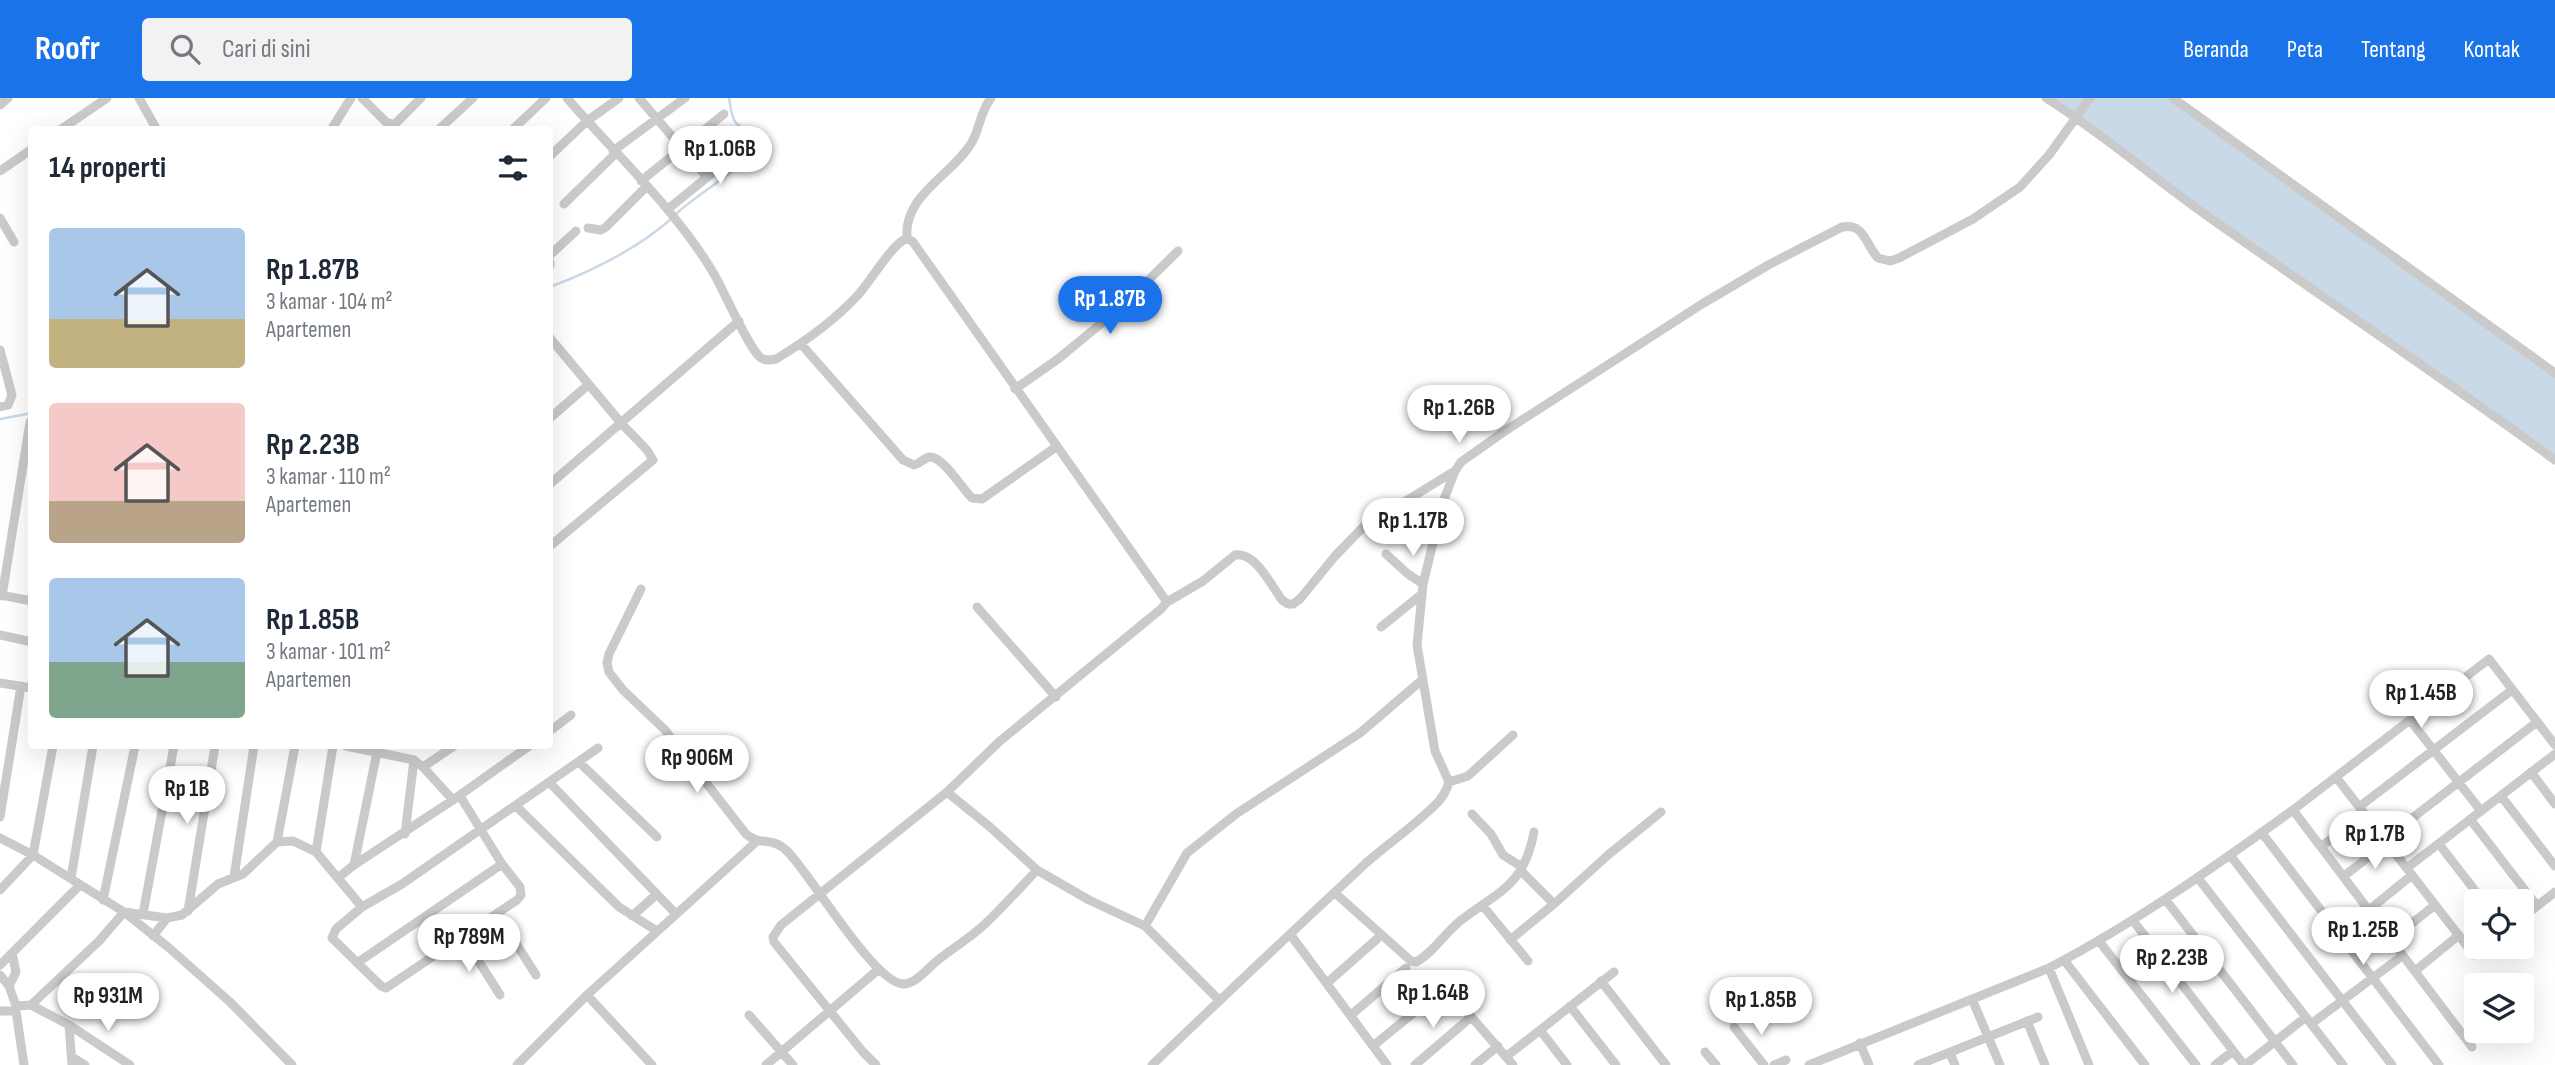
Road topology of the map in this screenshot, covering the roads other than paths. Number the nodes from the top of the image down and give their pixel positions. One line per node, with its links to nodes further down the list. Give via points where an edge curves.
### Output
1 (8, 98): 17 (street)
2 (107, 98): 22 (street)
3 (139, 98): 23 (street)
4 (351, 98): 24 (street)
5 (363, 98): 6 (street, via 394,125)
6 (421, 98)
7 (473, 98): 25 (street)
8 (546, 98): 26 (street)
9 (567, 98): 21 (street)
10 (619, 98): 21 (street)
11 (639, 98): 20 (street)
12 (685, 98): 20 (street)
13 (991, 98): 40 (street, via 967,149 911,214)
14 (2046, 98): 19 (street)
15 (2090, 98): 19 (street)
16 (2173, 98): 48 (street)
17 (0, 105)
18 (724, 114): 28 (street)
19 (2077, 117): 56 (street, via 2187,201); 57 (street, via 2031,176 1973,219 1890,261 1878,258 1859,229 1842,227 1702,304 1505,431)
20 (656, 119): 28 (street); 31 (street)
21 (587, 121): 30 (street); 31 (street)
22 (66, 126)
23 (155, 126)
24 (334, 126)
25 (442, 126)
26 (516, 126)
27 (753, 140): 33 (street)
28 (681, 148): 33 (street); 34 (street)
29 (28, 152): 32 (street)
30 (553, 153)
31 (614, 153): 34 (street); 35 (street)
32 (0, 171)
33 (707, 177): 36 (street)
34 (643, 184): 36 (street); 38 (street, via 606,227)
35 (564, 204)
36 (672, 214): 44 (street, via 714,274)
37 (0, 218): 41 (street)
38 (588, 228)
39 (576, 232): 43 (street)
40 (907, 238): 46 (street, via 839,314); 50 (street)
41 (14, 242)
42 (1178, 251): 50 (street, via 1120,308)
43 (553, 252)
44 (739, 321): 46 (street, via 758,355 768,361); 53 (street)
45 (553, 342): 49 (street)
46 (801, 344): 55 (street, via 903,460 914,465 935,458 972,498 982,499)
47 (0, 350): 51 (street, via 12,395 8,405)
48 (2555, 373)
49 (588, 385): 52 (street); 53 (street)
50 (1015, 389): 55 (street)
51 (0, 407)
52 (553, 411)
53 (621, 423): 58 (street); 59 (street, via 653,460)
54 (28, 434): 63 (street)
55 (1056, 447): 65 (street)
56 (2555, 460)
57 (1455, 471): 62 (street); 65 (street, via 1374,516 1293,604 1282,600 1250,558 1240,554)
58 (553, 481)
59 (553, 543)
60 (1386, 554): 62 (street)
61 (641, 589): 125 (street, via 609,654 609,673 665,730)
62 (1422, 589): 67 (street); 70 (street, via 1417,645)
63 (1, 596): 64 (street)
64 (28, 600)
65 (1167, 602): 75 (street)
66 (977, 607): 75 (street)
67 (1381, 627)
68 (0, 635): 69 (street)
69 (28, 641)
70 (1422, 680): 102 (street, via 1435,751); 166 (street, via 1360,733 1236,814 1187,853)
71 (0, 683): 72 (street)
72 (21, 686): 73 (street); 115 (street)
73 (28, 687)
74 (2512, 690): 77 (street, via 2489,659); 78 (street); 95 (street)
75 (1056, 697): 105 (street, via 1000,741)
76 (571, 715): 79 (street)
77 (2410, 720): 95 (street); 101 (street)
78 (2537, 722): 81 (street); 103 (street)
79 (553, 729)
80 (1513, 735): 102 (street, via 1468,776)
81 (2555, 745)
82 (598, 748): 98 (street)
83 (52, 749): 129 (street)
84 (92, 749): 140 (street)
85 (134, 749): 149 (street)
86 (173, 749): 160 (street)
87 (215, 749): 158 (street)
88 (254, 749): 138 (street)
89 (294, 749): 124 (street)
90 (333, 749): 128 (street)
91 (377, 749): 132 (street)
92 (380, 749): 97 (street)
93 (450, 749): 99 (street)
94 (525, 749): 107 (street)
95 (2433, 750): 103 (street); 111 (street)
96 (2555, 754): 100 (street)
97 (414, 760): 99 (street); 120 (street)
98 (579, 762): 104 (street); 121 (street)
99 (423, 767): 107 (street)
100 (2531, 772): 106 (street); 108 (street)
101 (2336, 777): 110 (street); 111 (street)
102 (1449, 782): 147 (street, via 1429,811)
103 (2458, 782): 112 (street); 123 (street)
104 (550, 783): 109 (street); 148 (street)
105 (947, 792): 135 (street); 145 (street)
106 (2501, 796): 112 (street); 133 (street)
107 (456, 798): 117 (street); 120 (street)
108 (2555, 804)
109 (516, 806): 117 (street); 163 (street)
110 (2293, 810): 119 (street); 127 (street)
111 (2362, 810): 123 (street); 127 (street)
112 (2481, 811): 116 (street)
113 (1661, 812): 151 (street)
114 (1472, 814): 134 (street, via 1503,855)
115 (0, 817)
116 (2470, 819): 126 (street); 154 (street)
117 (481, 829): 131 (street); 155 (street)
118 (1534, 832): 134 (street)
119 (2262, 833): 130 (street); 190 (street)
120 (405, 834): 132 (street)
121 (657, 837)
122 (0, 838): 129 (street)
123 (2386, 841): 136 (street); 137 (street)
124 (277, 842): 128 (street, via 293,841); 138 (street)
125 (755, 842): 145 (street, via 773,842 786,850); 161 (street)
126 (2438, 844): 136 (street); 143 (street)
127 (2322, 846): 137 (street)
128 (316, 852): 139 (street)
129 (33, 855): 140 (street); 144 (street)
130 (2230, 855): 141 (street); 200 (street)
131 (502, 864): 162 (street, via 521,895); 181 (street)
132 (354, 865): 139 (street)
133 (2555, 866)
134 (1522, 869): 151 (street); 153 (street, via 1504,891)
135 (1037, 870): 166 (street); 185 (street, via 985,924 909,982 895,981)
136 (2409, 871): 152 (street); 157 (street)
137 (2344, 876): 157 (street)
138 (234, 877): 158 (street, via 218,884)
139 (339, 877): 155 (street)
140 (71, 878): 142 (street)
141 (2198, 878): 150 (street); 211 (street)
142 (80, 885): 149 (street); 177 (street)
143 (2474, 889)
144 (0, 890)
145 (821, 892): 185 (street); 205 (street, via 773,937)
146 (2555, 892): 154 (street)
147 (1335, 893): 153 (street, via 1416,962); 168 (street)
148 (656, 895): 161 (street); 163 (street)
149 (103, 900): 159 (street)
150 (2166, 900): 165 (street); 216 (street)
151 (1554, 904): 173 (street)
152 (2435, 905): 169 (street); 174 (street)
153 (1483, 906): 173 (street)
154 (2537, 906): 156 (street)
155 (362, 907): 181 (street, via 331,934)
156 (2534, 908)
157 (2369, 910): 174 (street)
158 (188, 911): 164 (street)
159 (124, 912): 160 (street); 170 (street); 201 (street)
160 (142, 914): 164 (street)
161 (676, 914): 167 (street)
162 (498, 915): 171 (street); 189 (street)
163 (632, 916): 167 (street)
164 (167, 918): 170 (street)
165 (2133, 922): 175 (street); 221 (street)
166 (1145, 926): 198 (street)
167 (657, 931): 195 (street)
168 (1290, 933): 192 (street); 198 (street)
169 (2459, 935): 176 (street); 186 (street)
170 (153, 936): 230 (street, via 230,1002)
171 (464, 938): 181 (street, via 386,988); 194 (street)
172 (1377, 939): 192 (street)
173 (1510, 940): 180 (street)
174 (2391, 940): 178 (street)
175 (2099, 941): 179 (street); 254 (street)
176 (2464, 941)
177 (12, 953): 182 (street); 193 (street, via 16,972)
178 (2402, 956): 186 (street); 190 (street)
179 (2064, 960): 184 (street); 253 (street)
180 (1528, 961)
181 (357, 963)
182 (0, 965)
183 (1406, 968): 207 (street)
184 (2049, 968): 197 (street); 252 (street)
185 (879, 969): 205 (street)
186 (2415, 971): 220 (street)
187 (1614, 972): 191 (street)
188 (0, 975): 193 (street)
189 (536, 975)
190 (2372, 978): 200 (street); 260 (street)
191 (1601, 981): 202 (street); 243 (street)
192 (1327, 983): 207 (street)
193 (9, 986): 203 (street)
194 (500, 995)
195 (587, 995): 231 (street); 232 (street)
196 (1455, 998): 208 (street)
197 (1972, 999): 215 (street); 217 (street)
198 (1219, 1000): 236 (street)
199 (1429, 1000): 218 (street)
200 (2342, 1001): 211 (street); 259 (street)
201 (31, 1005): 203 (street); 212 (street)
202 (1570, 1006): 214 (street); 242 (street)
203 (16, 1008): 204 (street); 227 (street)
204 (0, 1011)
205 (830, 1011): 224 (street); 235 (street)
206 (749, 1015): 224 (street)
207 (1351, 1015): 218 (street)
208 (1472, 1017): 219 (street); 238 (street)
209 (2038, 1017): 210 (street)
210 (2027, 1021): 215 (street); 251 (street)
211 (2309, 1021): 216 (street); 258 (street)
212 (68, 1025): 226 (street); 229 (street)
213 (1734, 1027): 245 (street)
214 (1540, 1030): 225 (street); 241 (street)
215 (1988, 1038): 223 (street); 250 (street)
216 (2275, 1041): 256 (street); 257 (street)
217 (1860, 1044): 246 (street); 247 (street)
218 (1373, 1046): 237 (street)
219 (1498, 1046): 225 (street); 239 (street)
220 (2472, 1047)
221 (2233, 1051): 255 (street); 256 (street)
222 (1705, 1052): 244 (street)
223 (1950, 1053): 248 (street); 249 (street)
224 (782, 1054): 233 (street); 234 (street)
225 (1507, 1056): 240 (street)
226 (72, 1061): 228 (street)
227 (24, 1065)
228 (85, 1065)
229 (130, 1065)
230 (292, 1065)
231 (517, 1065)
232 (652, 1065)
233 (766, 1065)
234 (793, 1065)
235 (876, 1065)
236 (1152, 1065)
237 (1387, 1065)
238 (1415, 1065)
239 (1475, 1065)
240 (1513, 1065)
241 (1567, 1065)
242 (1616, 1065)
243 (1665, 1065)
244 (1716, 1065)
245 (1764, 1065)
246 (1809, 1065)
247 (1869, 1065)
248 (1918, 1065)
249 (1955, 1065)
250 (2000, 1065)
251 (2045, 1065)
252 (2089, 1065)
253 (2146, 1065)
254 (2196, 1065)
255 (2215, 1065)
256 (2244, 1065)
257 (2294, 1065)
258 (2343, 1065)
259 (2392, 1065)
260 (2439, 1065)

